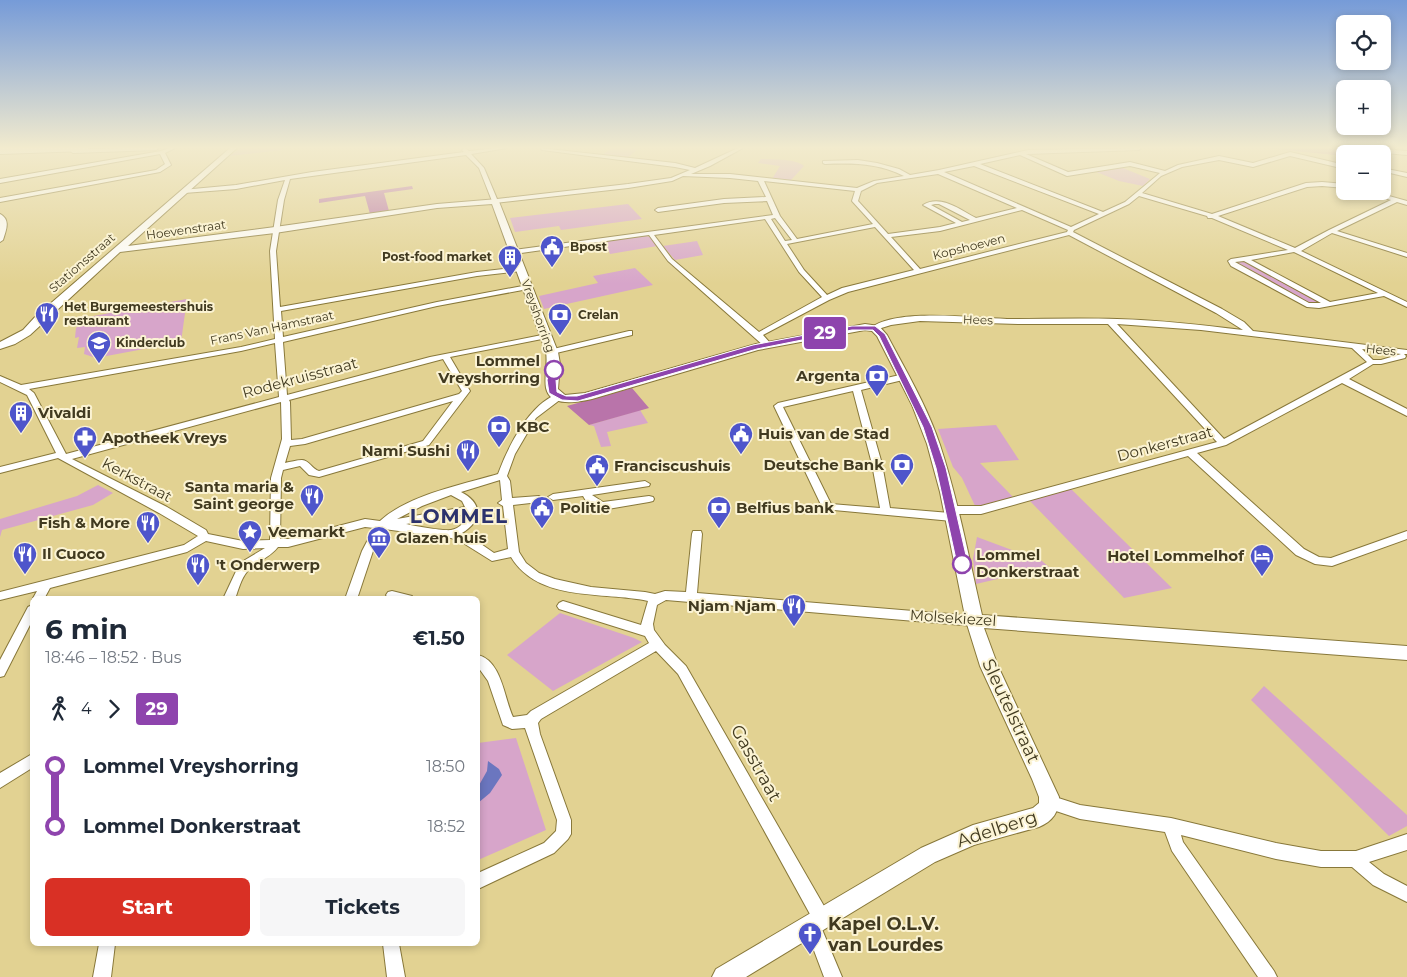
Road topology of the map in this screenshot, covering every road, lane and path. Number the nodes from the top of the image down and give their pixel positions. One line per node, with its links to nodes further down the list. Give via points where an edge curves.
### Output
1 (35, 194): 16 (street)
2 (181, 194): 38 (main road, Stationsstraat)
3 (283, 194): 30 (street)
4 (492, 194): 18 (street, Vreyshorring)
5 (562, 194): 18 (street)
6 (767, 194): 15 (street)
7 (844, 194): 13 (street)
8 (857, 194): 13 (street)
9 (990, 194): 20 (street)
10 (1051, 194): 22 (street)
11 (1139, 194): 22 (street, Kopshoeven, via 1127,204); 26 (street)
12 (1283, 194): 26 (street)
13 (855, 198): 29 (street)
14 (1391, 198): 17 (street)
15 (770, 199): 21 (street, via 724,201); 24 (street)
16 (0, 200)
17 (1397, 200): 19 (street); 32 (street)
18 (495, 201): 30 (main road, Hoevenstraat, via 437,206); 40 (main road, Vreyshorring)
19 (1407, 203)
20 (1024, 208): 27 (street); 31 (street)
21 (658, 210)
22 (1104, 214): 31 (street, Kopshoeven)
23 (0, 216): 35 (street, via 5,224)
24 (777, 216): 25 (street); 36 (street)
25 (767, 217): 33 (street); 37 (street)
26 (1210, 217): 39 (street)
27 (976, 221): 28 (street); 28 (street, via 940,202 927,204)
28 (962, 224): 34 (street)
29 (878, 225): 34 (street); 36 (street)
30 (275, 230): 38 (main road, Hoevenstraat); 50 (street)
31 (1070, 231): 44 (street, Kopshoeven); 55 (street, via 1220,310)
32 (1331, 231): 39 (street); 41 (street)
33 (650, 233): 40 (street); 56 (street, via 670,260)
34 (888, 236): 44 (street)
35 (0, 240)
36 (796, 241): 37 (street)
37 (784, 243): 47 (street, via 801,271)
38 (117, 250): 51 (main road, Stationsstraat)
39 (1297, 250): 42 (street); 46 (street)
40 (514, 252): 43 (main road, Vreyshorring)
41 (1407, 256)
42 (1246, 259): 48 (street); 48 (street, via 1231,263 1301,303)
43 (520, 269): 45 (main road, Vreyshorring); 50 (street)
44 (919, 272): 47 (street, Kopshoeven, via 845,290)
45 (528, 287): 57 (main road, Vreyshorring); 58 (street, Frans Van Hamstraat)
46 (1386, 294): 48 (street); 49 (street)
47 (826, 298): 56 (street, Kopshoeven)
48 (1328, 304)
49 (1407, 305)
50 (276, 310): 58 (street)
51 (39, 320): 59 (main road, Stationsstraat); 61 (main road, Stationsstraat, via 19,338)
52 (1110, 322): 53 (street, Hees, via 929,319 894,322); 55 (street, Hees); 78 (street)
53 (875, 328): 60 (main road, Hees, via 852,328); 67 (main road, Sleutelstraat)
54 (629, 333): 63 (street)
55 (1252, 334): 62 (street, Hees)
56 (758, 335): 60 (street)
57 (547, 336): 63 (main road, Vreyshorring); 65 (street, Rodekruisstraat)
58 (278, 340): 70 (street, Frans Van Hamstraat, via 183,360); 75 (street)
59 (0, 342)
60 (767, 344): 74 (main road, Hees, via 588,396)
61 (0, 346)
62 (1355, 347): 64 (street, Hees); 66 (street)
63 (552, 352): 74 (main road, Vreyshorring, via 552,389)
64 (1405, 354): 66 (street, Donkerstraat)
65 (445, 356): 73 (street, via 466,391); 75 (street, Rodekruisstraat)
66 (1371, 362): 69 (street, Donkerstraat)
67 (904, 377): 71 (street); 93 (main road, Sleutelstraat, via 933,444)
68 (0, 379): 70 (street)
69 (1342, 379): 76 (street); 78 (street, Donkerstraat)
70 (18, 387): 72 (street, Frans Van Hamstraat); 80 (street, via 30,393 38,406)
71 (856, 388): 92 (street, via 877,464); 92 (street, Donkerstraat, via 778,406 827,506)
72 (0, 389)
73 (463, 396): 77 (street, via 302,442); 81 (street, via 426,443 319,474 312,473 302,463)
74 (558, 397): 83 (street, via 533,416 510,454)
75 (283, 398): 77 (street, via 286,402); 80 (street, Rodekruisstraat)
76 (1407, 413)
77 (285, 443): 81 (street)
78 (1224, 443): 79 (street, Donkerstraat)
79 (1191, 453): 93 (street, Donkerstraat, via 980,510); 97 (street, via 1311,559 1332,562)
80 (61, 457): 82 (street, Rodekruisstraat); 98 (street, Kerkstraat, via 163,510)
81 (280, 466): 99 (street, via 276,478)
82 (0, 470)
83 (502, 476): 85 (street); 90 (street)
84 (645, 484): 86 (street)
85 (453, 492): 91 (street, via 471,502); 94 (street, via 404,509)
86 (585, 492): 87 (street); 89 (street, via 602,506)
87 (553, 497)
88 (539, 499): 90 (street)
89 (649, 499)
90 (505, 503): 100 (street)
91 (472, 510): 94 (street); 95 (street, via 468,525)
92 (886, 512): 93 (street, Donkerstraat)
93 (951, 513): 112 (main road, Sleutelstraat)
94 (382, 525): 95 (street); 99 (street, Kerkstraat, via 365,523); 106 (street)
95 (453, 534): 100 (street, via 492,557)
96 (698, 534): 108 (street)
97 (1407, 536)
98 (205, 538): 99 (street, Kerkstraat, via 243,545); 101 (street, via 187,548)
99 (275, 544): 105 (street, via 267,553 247,564)
100 (514, 552): 109 (street, Molsekiezel, via 526,570 558,586)
101 (46, 584): 103 (street); 104 (street)
102 (392, 595): 107 (street)
103 (0, 596)
104 (40, 596)
105 (229, 596)
106 (352, 596)
107 (396, 596)
108 (691, 598): 109 (street, Molsekiezel, via 665,595); 112 (street, Molsekiezel)
109 (656, 599): 113 (street, via 651,605)
110 (563, 606): 113 (street)
111 (30, 614): 117 (street)
112 (974, 620): 115 (main road, Molsekiezel); 121 (main road, Sleutelstraat, via 989,666 1041,777)
113 (649, 632): 114 (street, Gasstraat)
114 (658, 644): 118 (street, via 536,714); 127 (street, Gasstraat, via 682,670)
115 (1407, 653)
116 (480, 662): 118 (street, via 492,676 508,721)
117 (0, 672)
118 (531, 721): 125 (street, via 564,820 564,834 549,848)
119 (30, 762): 120 (street)
120 (0, 781)
121 (1049, 802): 122 (street, Adelberg, via 1080,812); 127 (main road, Adelberg, via 1049,807 1039,817 952,843)
122 (1171, 825): 124 (street, Adelberg, via 1290,854 1321,859); 134 (street, via 1177,846)
123 (1407, 842): 124 (street, Adelberg)
124 (1356, 859): 126 (street, via 1374,878)
125 (480, 880)
126 (1407, 894)
127 (817, 922): 132 (main road, Adelberg); 133 (street, Gasstraat)
128 (107, 946): 130 (street)
129 (391, 946): 131 (street)
130 (102, 977)
131 (396, 977)
132 (724, 977)
133 (833, 977)
134 (1268, 977)

